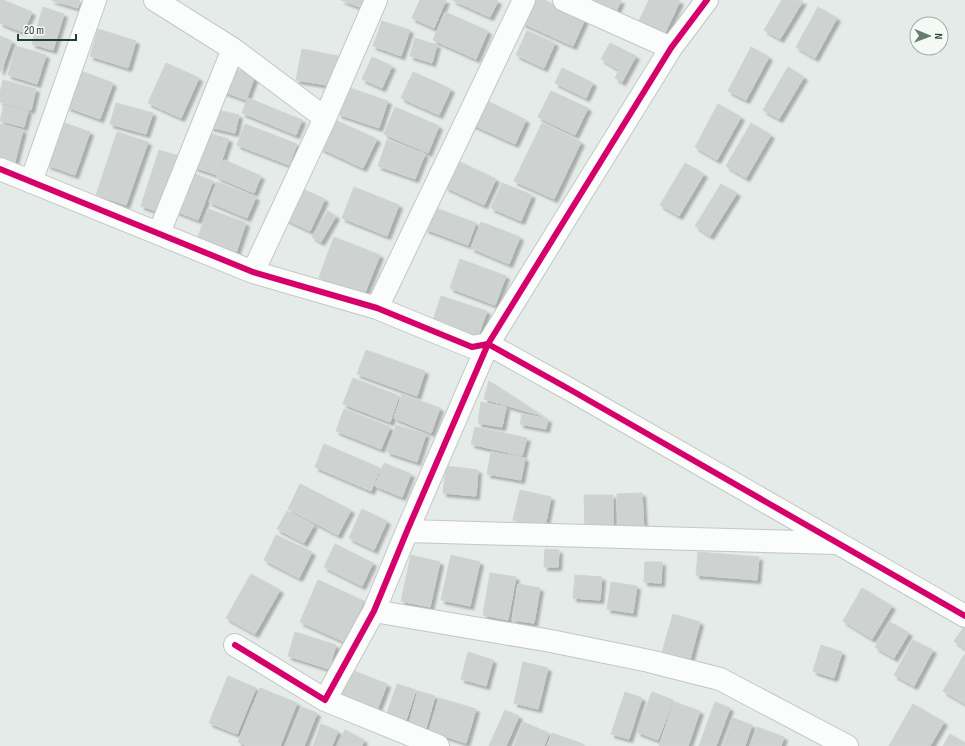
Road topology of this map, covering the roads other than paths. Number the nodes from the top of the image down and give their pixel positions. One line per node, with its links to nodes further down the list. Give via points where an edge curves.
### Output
1 (95, 0): 11 (street)
2 (155, 0): 8 (street)
3 (376, 0): 9 (street)
4 (524, 0): 14 (street)
5 (564, 0): 7 (street)
6 (707, 0): 7 (street)
7 (671, 48): 15 (street)
8 (233, 49): 9 (street); 12 (street)
9 (325, 118): 13 (street)
10 (0, 169): 11 (street)
11 (30, 182): 12 (street)
12 (159, 233): 13 (street)
13 (253, 272): 14 (street)
14 (377, 308): 15 (street, via 472,347)
15 (488, 344): 16 (street); 17 (street)
16 (407, 531): 17 (street); 18 (street)
17 (839, 543): 19 (street)
18 (374, 611): 21 (street); 23 (street, via 552,641 649,661 720,680)
19 (965, 616)
20 (235, 646): 21 (street)
21 (324, 700): 22 (street)
22 (438, 746)
23 (847, 746)

